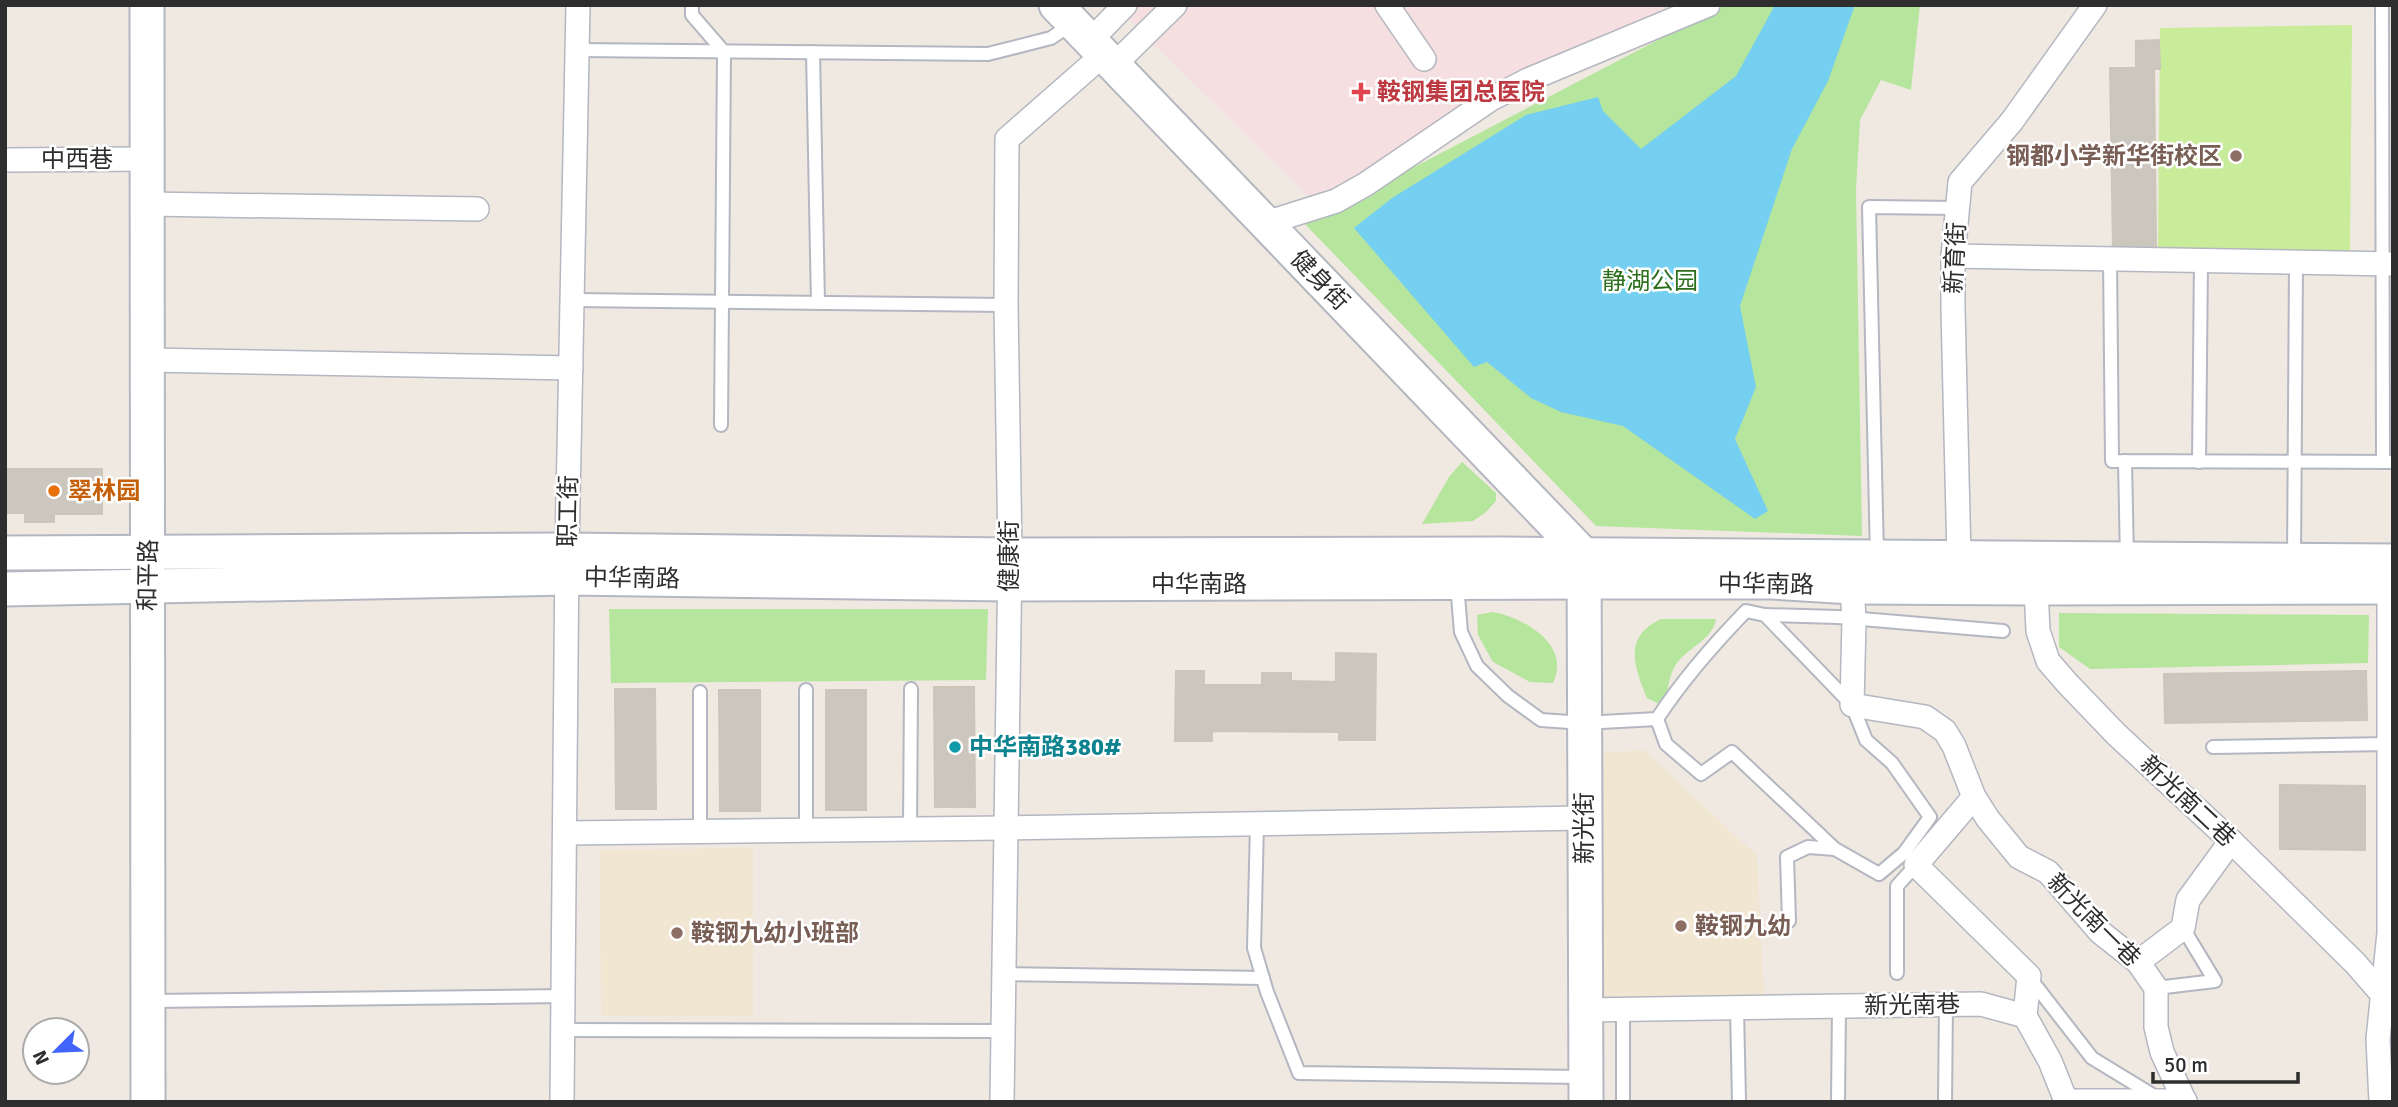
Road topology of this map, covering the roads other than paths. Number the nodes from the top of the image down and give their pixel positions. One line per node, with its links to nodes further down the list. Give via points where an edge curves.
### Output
1 (148, 5): 15 (main road, 和平路)
2 (578, 5): 11 (street, 职工街)
3 (692, 5): 12 (lane, via 692,15)
4 (1125, 5): 10 (street)
5 (1175, 5): 10 (street)
6 (1387, 5): 14 (street)
7 (1708, 5): 20 (street, via 1528,80 1491,99 1336,201)
8 (2095, 5): 18 (street, 新育街, via 2012,121 1960,182)
9 (2382, 5): 25 (lane)
10 (1088, 37): 13 (lane, via 1051,38 988,54); 20 (main road, 健身街); 29 (street, 健康街, via 1007,139)
11 (577, 50): 12 (lane); 26 (street, 职工街)
12 (724, 52): 13 (lane); 27 (lane)
13 (813, 52): 28 (lane)
14 (1424, 59)
15 (148, 159): 16 (street, 中西巷); 17 (main road, 和平路)
16 (5, 160)
17 (148, 204): 19 (street); 30 (main road, 和平路)
18 (1957, 208): 21 (street, 新育街); 39 (lane, via 1869,206)
19 (477, 209)
20 (1266, 223): 44 (main road, 健身街)
21 (1953, 256): 22 (street); 40 (street, 新育街)
22 (2110, 259): 23 (street); 33 (lane, via 2112,461)
23 (2201, 260): 24 (street); 34 (lane)
24 (2296, 262): 25 (street); 35 (lane)
25 (2387, 264): 36 (lane)
26 (573, 300): 27 (lane); 31 (street, 职工街)
27 (722, 301): 28 (lane); 32 (lane)
28 (818, 303): 29 (lane)
29 (1006, 305): 45 (street, 健康街)
30 (148, 360): 31 (street); 37 (main road, 和平路)
31 (571, 368): 43 (street, 职工街)
32 (720, 425)
33 (2125, 461): 34 (lane); 41 (lane)
34 (2199, 462): 35 (lane)
35 (2294, 462): 36 (lane); 42 (lane)
36 (2388, 463)
37 (148, 552): 38 (main road, 中华南路); 43 (main road, 中华南路); 48 (main road, 和平路)
38 (5, 553)
39 (1877, 557): 40 (main road); 44 (main road)
40 (1959, 558): 41 (main road)
41 (2127, 559): 42 (main road)
42 (2294, 560): 46 (main road)
43 (567, 564): 45 (main road, 中华南路); 48 (main road, 中华南路); 70 (street, 职工街)
44 (1584, 568): 45 (main road, 中华南路, via 1503,554); 47 (main road, 中华南路); 51 (main road, 中华南路, via 1772,582); 60 (main road, 新光街)
45 (1010, 570): 47 (main road, 中华南路); 66 (street, 健康街)
46 (2392, 579): 49 (main road, 中华南路); 58 (street)
47 (1457, 583): 60 (lane, via 1461,632 1477,666 1541,720)
48 (147, 587): 50 (main road, 中华南路); 85 (main road, 和平路)
49 (2036, 588): 51 (main road, 中华南路); 71 (street, 新光南二巷, via 2038,631 2049,661 2116,734)
50 (5, 589)
51 (1853, 603): 52 (lane); 53 (lane); 57 (street)
52 (1765, 615): 57 (lane); 59 (lane, via 1746,611 1679,684)
53 (2003, 631)
54 (911, 689): 67 (lane)
55 (806, 690): 68 (lane)
56 (700, 692): 69 (lane)
57 (1852, 705): 63 (street, 新光南一巷, via 1925,717 1945,731); 72 (lane, via 1866,740 1892,764 1930,817 1904,853 1879,874)
58 (2391, 712): 61 (street)
59 (1657, 719): 60 (lane); 72 (lane, via 1667,744 1701,774 1732,752)
60 (1583, 723): 64 (main road, 新光街)
61 (2389, 744): 62 (lane); 74 (street)
62 (2213, 747)
63 (1974, 797): 73 (street); 77 (street, 新光南一巷, via 2019,857 2048,872 2100,932)
64 (1584, 818): 65 (street); 90 (main road, 新光街)
65 (1257, 824): 66 (street); 81 (lane, via 1254,948)
66 (1005, 828): 67 (street); 78 (street, 健康街)
67 (910, 829): 68 (street)
68 (806, 830): 69 (street)
69 (700, 831): 70 (street)
70 (565, 833): 84 (street, 职工街)
71 (2231, 841): 76 (street, via 2188,900); 83 (street, 新光南二巷)
72 (1835, 849): 75 (lane, via 1808,847 1787,857)
73 (1916, 865): 79 (lane, via 1897,886); 80 (street)
74 (2391, 907): 83 (street)
75 (1789, 921)
76 (2183, 928): 77 (street); 82 (lane, via 2215,981)
77 (2138, 962): 82 (street, 新光南一巷)
78 (1003, 974): 81 (lane); 93 (street, 健康街)
79 (1897, 974)
80 (2029, 976): 91 (street); 96 (lane, via 2092,1058)
81 (1263, 978): 94 (lane, via 1299,1073)
82 (2156, 988): 97 (street, 新光南一巷, via 2161,1052)
83 (2382, 994): 105 (street, via 2378,1039)
84 (563, 996): 85 (lane); 92 (street, 职工街)
85 (148, 1001): 98 (main road, 和平路)
86 (1946, 1005): 87 (street, 新光南巷); 91 (street, 新光南巷, via 1981,1004); 104 (lane)
87 (1839, 1006): 88 (street, 新光南巷); 103 (lane)
88 (1737, 1008): 89 (street, 新光南巷); 102 (lane)
89 (1623, 1009): 90 (street, 新光南巷); 101 (lane)
90 (1585, 1010): 94 (main road, 新光街)
91 (2025, 1016): 95 (street)
92 (563, 1030): 93 (lane); 99 (street, 职工街)
93 (1003, 1031): 100 (street, 健康街)
94 (1586, 1089)
95 (2066, 1101): 96 (street)
96 (2165, 1101): 97 (street)
97 (2185, 1101)
98 (148, 1102)
99 (562, 1102)
100 (1002, 1102)
101 (1623, 1102)
102 (1739, 1102)
103 (1838, 1102)
104 (1945, 1102)
105 (2381, 1102)

